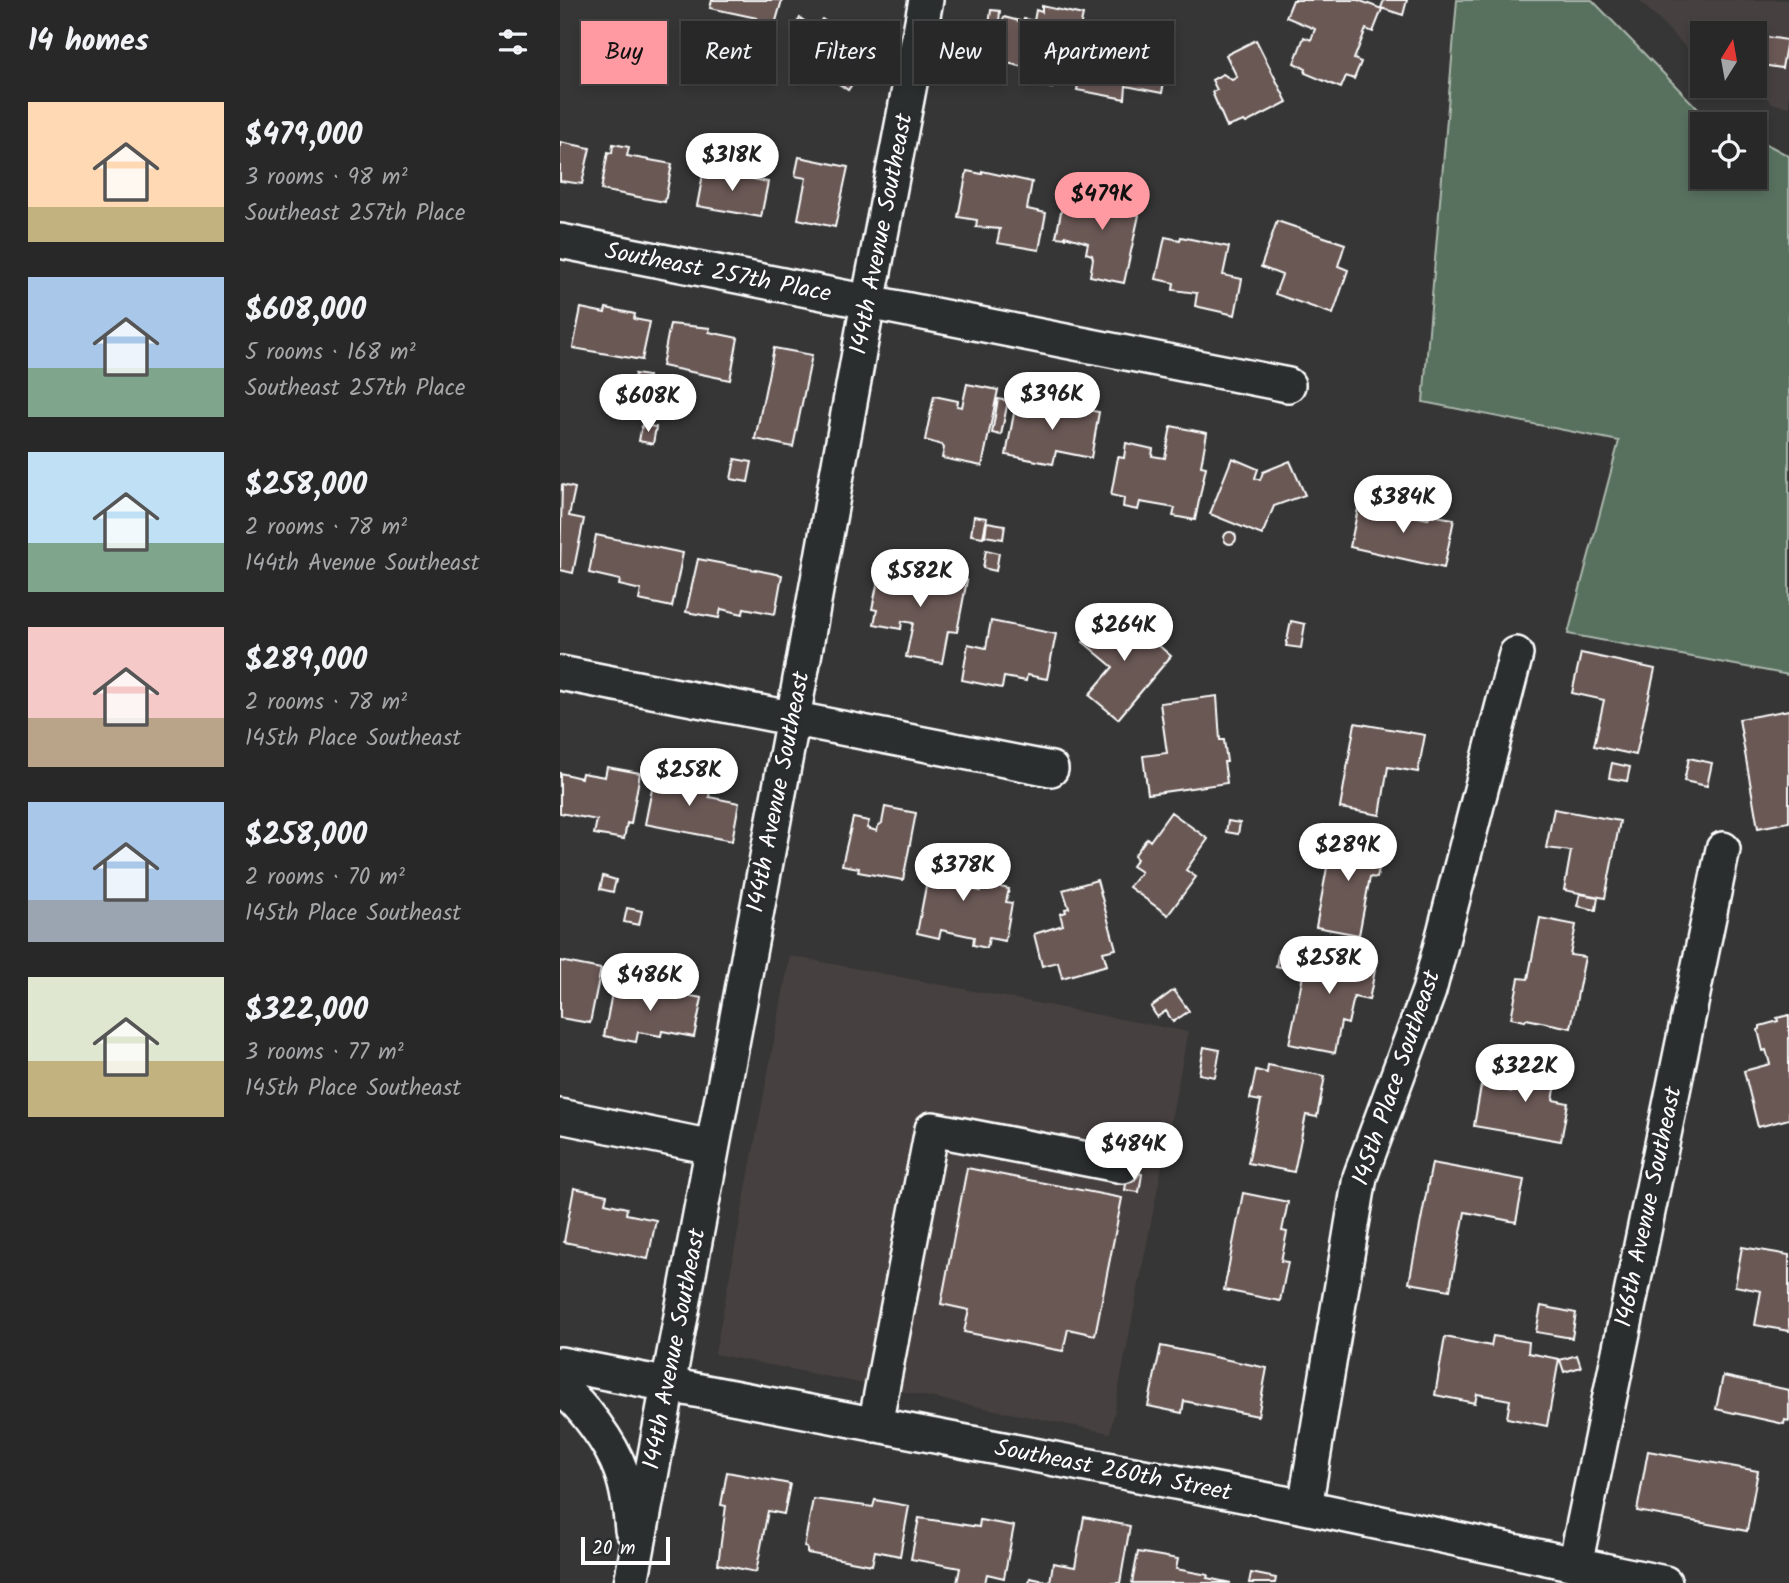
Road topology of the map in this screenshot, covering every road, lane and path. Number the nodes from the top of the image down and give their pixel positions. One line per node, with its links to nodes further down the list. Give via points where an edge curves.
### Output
1 (926, 0): 3 (street, 144th Avenue Southeast)
2 (560, 241): 3 (street, Southeast 257th Place)
3 (868, 303): 4 (street, Southeast 257th Place); 7 (street, 144th Avenue Southeast)
4 (1288, 385)
5 (1516, 654): 17 (street, 145th Place Southeast, via 1429,991 1360,1177)
6 (560, 673): 7 (street)
7 (793, 719): 8 (street); 11 (street, 144th Avenue Southeast)
8 (1051, 769)
9 (1723, 849): 18 (street, 146th Avenue Southeast)
10 (560, 1116): 11 (street)
11 (712, 1147): 14 (street, 144th Avenue Southeast)
12 (1123, 1166): 16 (street, via 932,1129)
13 (560, 1364): 14 (street, Southeast 260th Street)
14 (668, 1385): 16 (street, Southeast 260th Street); 19 (street, 144th Avenue Southeast)
15 (560, 1387): 19 (street, via 590,1419 621,1469 630,1501)
16 (875, 1425): 17 (street, Southeast 260th Street)
17 (1305, 1507): 18 (street, Southeast 260th Street)
18 (1575, 1565): 20 (street, Southeast 260th Street)
19 (633, 1573)
20 (1665, 1583)

